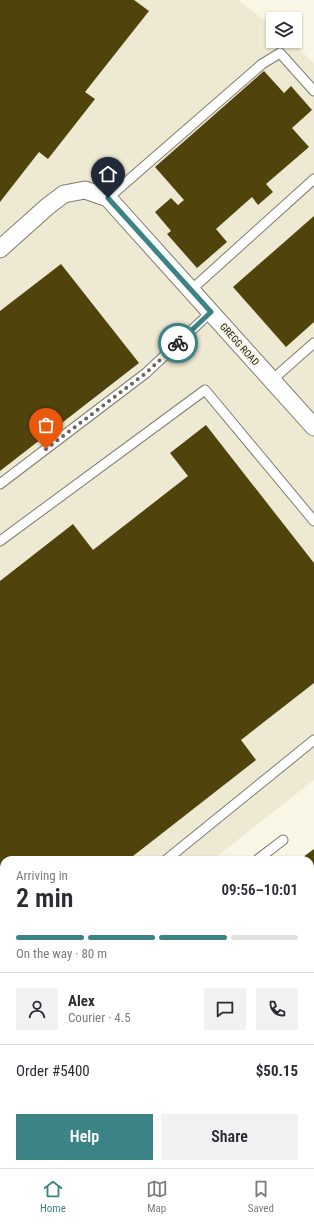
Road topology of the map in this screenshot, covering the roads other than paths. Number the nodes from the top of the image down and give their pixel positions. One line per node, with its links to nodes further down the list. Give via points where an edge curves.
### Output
1 (314, 91): 3 (lane, via 280,53 262,64)
2 (314, 179): 5 (lane)
3 (108, 198): 4 (street, GREGG ROAD, via 86,190 64,194); 5 (street, GREGG ROAD)
4 (0, 249)
5 (191, 290): 6 (street, GREGG ROAD)
6 (211, 312): 8 (street, GREGG ROAD); 10 (lane, via 146,373)
7 (314, 342): 8 (lane)
8 (272, 380): 9 (street, GREGG ROAD)
9 (311, 419)
10 (0, 484)
11 (314, 521): 12 (lane, via 205,390)
12 (0, 541)
13 (314, 740): 15 (lane)
14 (284, 840): 16 (lane)
15 (171, 856)
16 (262, 856)

